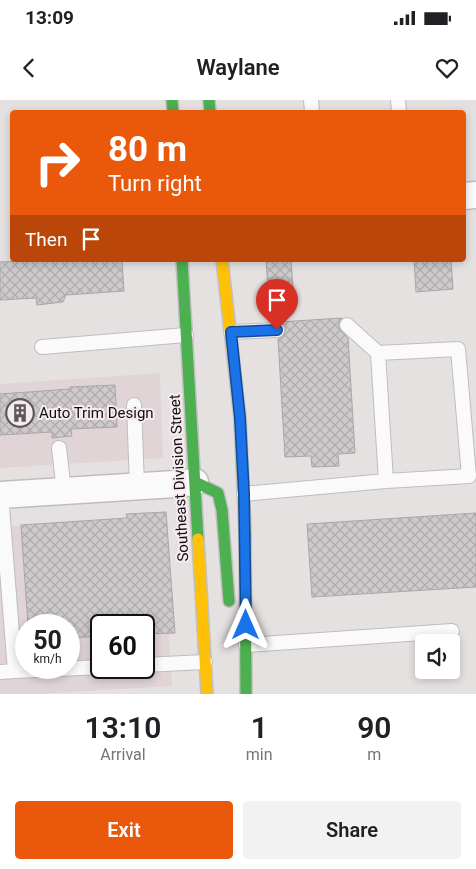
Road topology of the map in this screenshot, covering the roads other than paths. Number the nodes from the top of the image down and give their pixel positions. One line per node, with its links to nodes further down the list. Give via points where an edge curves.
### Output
1 (182, 262): 6 (main road, Southeast Division Street)
2 (222, 262): 5 (main road)
3 (347, 325): 8 (lane)
4 (277, 330): 5 (lane)
5 (231, 332): 16 (main road)
6 (186, 335): 7 (lane); 12 (main road, Southeast Division Street)
7 (42, 347)
8 (378, 353): 11 (lane); 11 (lane, via 458,349 469,476)
9 (134, 405): 13 (lane)
10 (59, 448): 14 (lane)
11 (386, 481): 16 (lane)
12 (195, 482): 13 (street); 17 (main road, via 218,494); 21 (main road, Southeast Division Street)
13 (137, 486): 14 (street)
14 (64, 491): 15 (street)
15 (0, 494): 24 (lane)
16 (244, 494): 20 (main road)
17 (230, 616)
18 (452, 631): 20 (lane)
19 (236, 632): 20 (main road)
20 (246, 645): 27 (main road)
21 (205, 662): 22 (lane); 26 (main road, Southeast Division Street)
22 (155, 664)
23 (90, 668): 24 (lane)
24 (14, 671): 25 (lane)
25 (0, 672)
26 (207, 694)
27 (246, 694)

